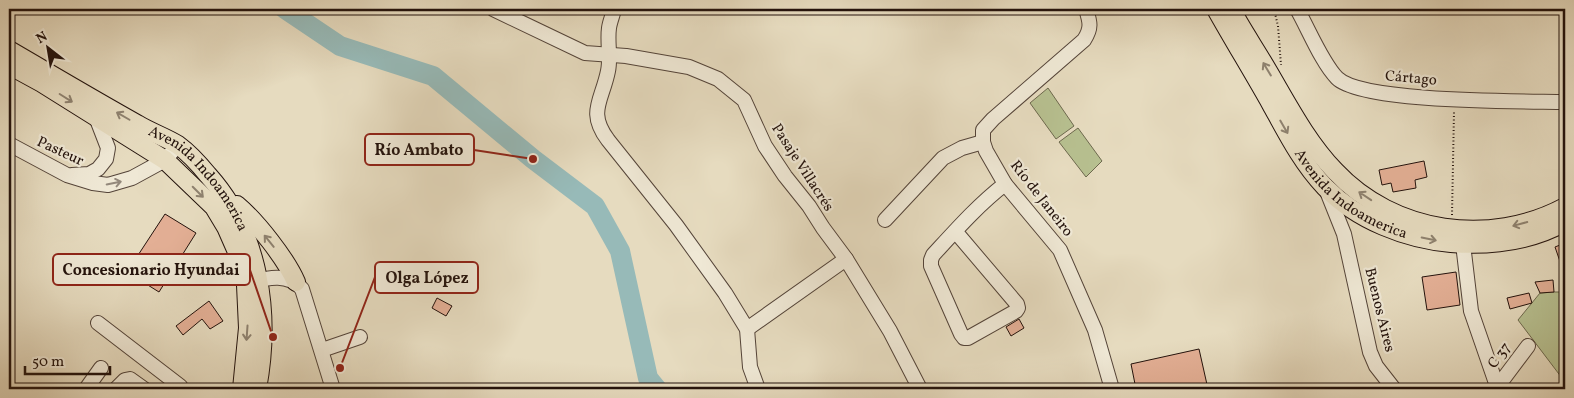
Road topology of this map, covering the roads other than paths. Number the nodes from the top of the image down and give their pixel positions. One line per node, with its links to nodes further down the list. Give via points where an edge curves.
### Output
1 (493, 9): 8 (street, Pasaje Villacrés, via 585,53)
2 (614, 9): 8 (street, via 609,28)
3 (1086, 9): 12 (street, via 1090,21 1084,40 993,119 983,130)
4 (1216, 9): 18 (main road, Avenida Indoamerica, one-way to 18, via 1300,156)
5 (1231, 9): 20 (main road, Avenida Indoamerica, one-way to 5, via 1516,226 1474,231 1451,230 1405,218 1377,204 1334,170 1316,148)
6 (1297, 9): 10 (street, Cártago, via 1327,65 1337,79 1348,86 1421,98)
7 (9, 50): 14 (main road, Avenida Indoamerica, one-way to 7)
8 (610, 54): 27 (street, Pasaje Villacrés, via 689,67 718,79 744,100 765,146); 31 (street, via 597,111 601,131 676,225)
9 (9, 65): 11 (main road, Avenida Indoamerica, one-way to 11)
10 (1565, 102)
11 (96, 117): 15 (main road, Avenida Indoamerica); 16 (street, via 108,148 106,159 90,174)
12 (983, 142): 17 (street, Río de Janeiro); 22 (street, via 943,158)
13 (9, 144): 16 (street, Pasteur)
14 (178, 145): 15 (street, Pasteur); 19 (main road, Avenida Indoamerica, via 195,160)
15 (165, 160): 16 (street, Pasteur, one-way to 15, via 108,185 132,178); 28 (main road, Avenida Indoamerica, one-way to 28, via 214,207)
16 (66, 175)
17 (1005, 184): 24 (street, via 985,199); 46 (street, Río de Janeiro, via 1060,250 1094,330)
18 (1324, 186): 21 (main road, Avenida Indoamerica); 25 (street, Buenos Aires)
19 (225, 198): 28 (main road, Avenida Indoamerica, via 247,238); 29 (main road, one-way to 19, via 290,269 244,211)
20 (1565, 207)
21 (1363, 216): 25 (street); 26 (main road, Avenida Indoamerica, one-way to 26, via 1423,238)
22 (885, 220)
23 (1565, 222): 26 (main road, Avenida Indoamerica, via 1533,236)
24 (955, 231): 24 (street, via 1018,308 968,338 961,334 931,266 933,256)
25 (1344, 234): 47 (street, Buenos Aires, via 1370,352 1376,366)
26 (1463, 244): 37 (street, via 1471,311)
27 (846, 259): 31 (street); 45 (street, Pasaje Villacrés, via 890,331)
28 (253, 282): 29 (street, via 286,278); 41 (main road, Avenida Indoamerica, one-way to 41); 42 (main road, Avenida Indoamerica, via 263,330)
29 (296, 282): 34 (street, via 302,289)
30 (98, 323): 36 (street)
31 (747, 329): 44 (street, via 750,367)
32 (360, 337): 34 (street)
33 (1528, 346): 37 (street, C 37)
34 (322, 350): 43 (street)
35 (101, 368): 38 (street)
36 (177, 388)
37 (1498, 388)
38 (86, 389)
39 (116, 389): 40 (street, via 130,379)
40 (144, 389)
41 (242, 389)
42 (257, 389)
43 (333, 389)
44 (758, 389)
45 (920, 389)
46 (1112, 389)
47 (1394, 389)

